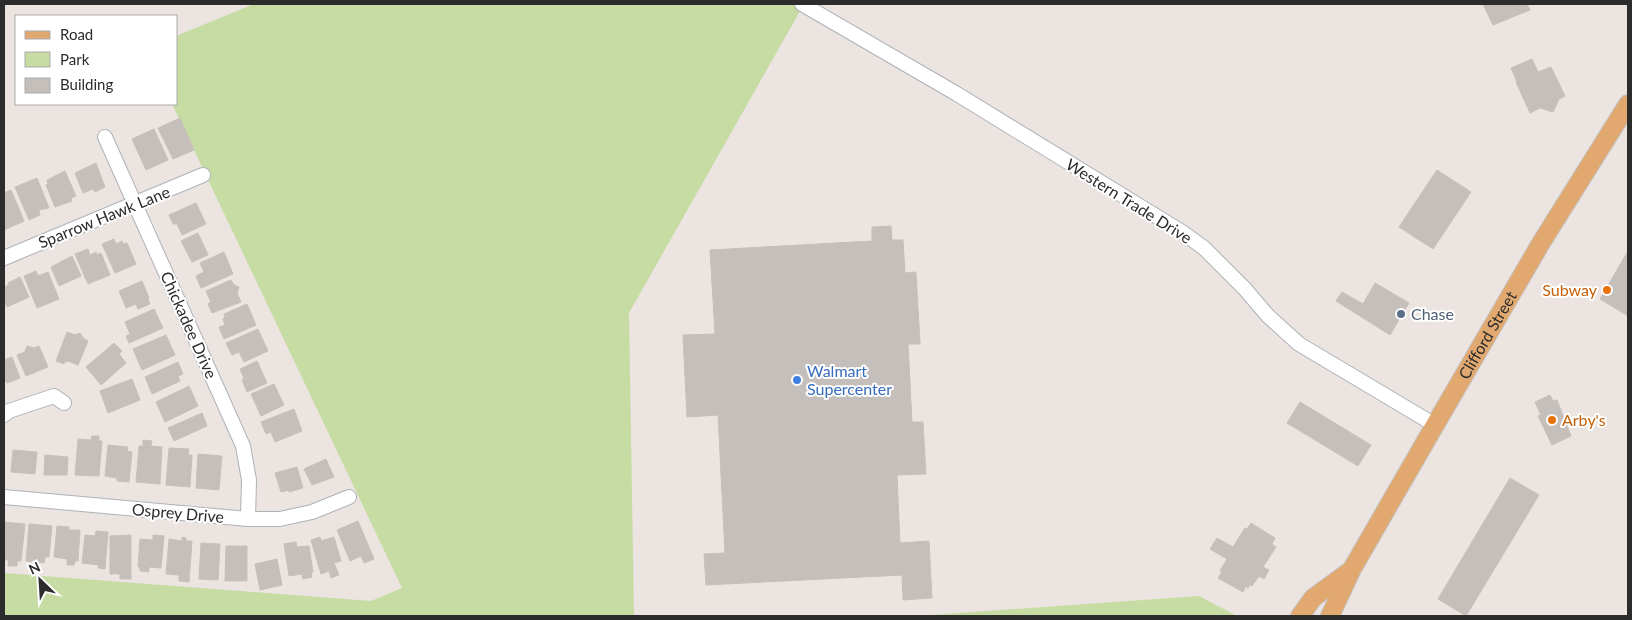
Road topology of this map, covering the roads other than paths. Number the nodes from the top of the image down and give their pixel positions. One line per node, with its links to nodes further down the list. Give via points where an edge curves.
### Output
1 (802, 4): 9 (street, Western Trade Drive, via 957,94 1182,232 1204,248 1299,344)
2 (1627, 107): 9 (main road, Clifford Street, via 1541,243)
3 (105, 137): 5 (street, Chickadee Drive)
4 (203, 175): 5 (street, Sparrow Hawk Lane)
5 (135, 204): 6 (street, Sparrow Hawk Lane); 12 (street, Chickadee Drive, via 244,446 249,480)
6 (4, 258)
7 (64, 403): 8 (street, via 54,396)
8 (4, 415)
9 (1435, 425): 13 (main road, Clifford Street)
10 (4, 497): 12 (street, Osprey Drive)
11 (349, 497): 12 (street, Osprey Drive, via 312,512 280,519)
12 (248, 520)
13 (1352, 569): 14 (main road, Clifford Street, via 1313,598); 15 (main road, Clifford Street)
14 (1300, 616)
15 (1330, 616)

